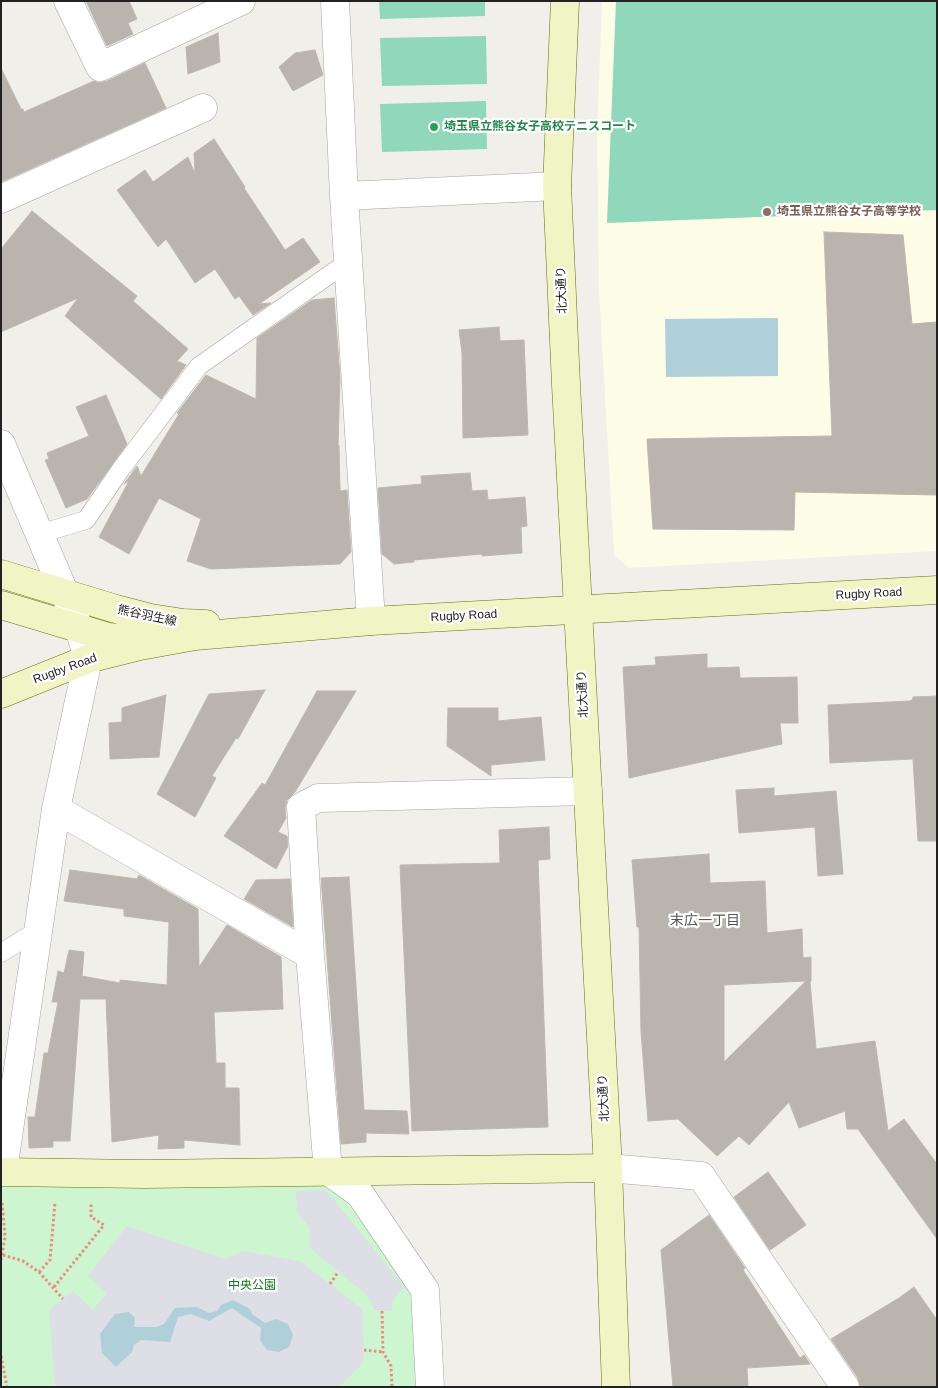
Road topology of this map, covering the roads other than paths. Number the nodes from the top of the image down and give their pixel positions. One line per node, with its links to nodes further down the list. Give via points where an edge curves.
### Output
1 (68, 1): 2 (street, via 100,67)
2 (241, 1)
3 (336, 1): 7 (street)
4 (564, 1): 6 (street, 北大通り)
5 (203, 108): 8 (street)
6 (557, 186): 7 (street); 16 (street, 北大通り)
7 (344, 196): 9 (street)
8 (1, 199)
9 (349, 261): 11 (lane, via 199,366 86,520); 17 (street)
10 (1, 444): 11 (street)
11 (39, 534): 14 (street)
12 (1, 574): 14 (street, 熊谷羽生線)
13 (937, 590): 16 (street, Rugby Road)
14 (65, 594): 18 (street, 熊谷羽生線, via 183,623); 19 (street)
15 (1, 605): 19 (street, 熊谷羽生線)
16 (578, 609): 17 (street, Rugby Road); 23 (street, 北大通り)
17 (371, 621): 18 (street, Rugby Road)
18 (298, 627): 20 (street, Rugby Road)
19 (79, 628): 20 (street, 熊谷羽生線, via 128,639); 21 (street)
20 (194, 636): 21 (street, Rugby Road)
21 (88, 659): 22 (street, Rugby Road); 24 (street)
22 (1, 694)
23 (588, 791): 27 (street, via 318,798 301,807); 28 (street, 北大通り)
24 (56, 808): 25 (street); 27 (street)
25 (38, 930): 26 (lane); 30 (street)
26 (1, 953)
27 (310, 955): 29 (street)
28 (608, 1168): 29 (street); 32 (street, 北大通り); 33 (street, via 701,1176)
29 (328, 1171): 30 (street); 31 (street, via 360,1194 425,1290)
30 (2, 1172)
31 (430, 1387)
32 (616, 1387)
33 (845, 1387)

